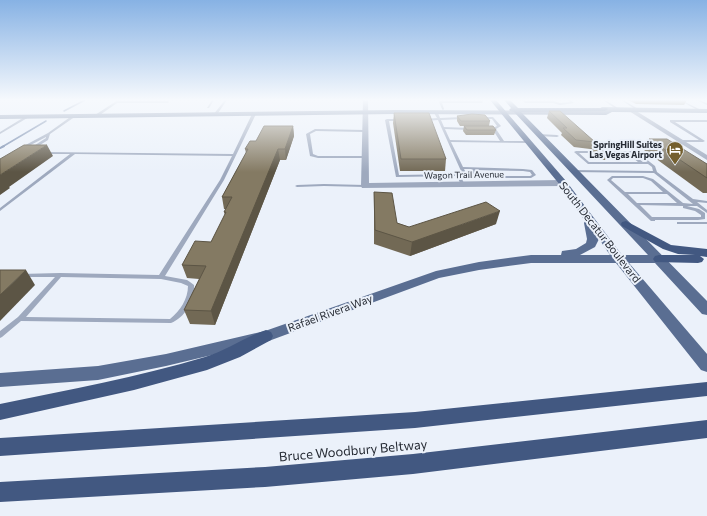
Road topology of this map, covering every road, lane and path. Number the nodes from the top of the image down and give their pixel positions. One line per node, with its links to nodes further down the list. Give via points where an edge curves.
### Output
1 (15, 124): 20 (lane)
2 (63, 124): 21 (lane)
3 (249, 124): 37 (lane)
4 (365, 124): 19 (street)
5 (388, 124): 48 (lane, via 397,176)
6 (442, 124): 13 (lane)
7 (498, 124): 16 (lane, via 499,126)
8 (513, 124): 29 (main road, South Decatur Boulevard)
9 (529, 124): 22 (main road, South Decatur Boulevard)
10 (653, 124): 25 (street)
11 (676, 124): 26 (lane)
12 (322, 126): 17 (lane)
13 (444, 128): 14 (lane); 27 (lane)
14 (472, 129)
15 (486, 129): 16 (lane)
16 (494, 129): 28 (lane)
17 (322, 130): 18 (lane); 39 (lane, via 308,134 311,155)
18 (335, 130): 19 (lane); 23 (lane)
19 (365, 131): 40 (street)
20 (0, 133)
21 (49, 134): 21 (lane, via 21,149 21,153 46,140)
22 (539, 135): 24 (lane); 46 (main road, South Decatur Boulevard)
23 (335, 136)
24 (557, 136)
25 (679, 141): 26 (lane); 41 (street)
26 (705, 141)
27 (450, 142): 28 (lane); 44 (lane)
28 (503, 142): 29 (lane)
29 (528, 142): 51 (main road, South Decatur Boulevard)
30 (626, 145): 31 (lane); 33 (lane, via 600,145); 34 (lane)
31 (655, 145)
32 (333, 150): 39 (lane)
33 (606, 152): 34 (lane); 38 (lane, via 576,152)
34 (635, 152): 43 (lane)
35 (29, 153): 36 (lane)
36 (74, 154): 37 (lane); 62 (lane)
37 (233, 155): 75 (lane, via 222,180)
38 (579, 155): 42 (lane, via 628,155); 42 (lane, via 588,163)
39 (331, 157): 40 (lane)
40 (366, 157): 54 (street)
41 (707, 158)
42 (642, 163): 43 (lane)
43 (650, 163): 47 (lane)
44 (462, 168): 45 (lane); 48 (lane, via 462,174)
45 (472, 168): 45 (lane, via 476,176 480,177 534,175 527,170)
46 (572, 171): 47 (lane); 67 (main road, South Decatur Boulevard)
47 (655, 172): 49 (lane)
48 (458, 175): 52 (lane)
49 (662, 177): 50 (lane); 57 (lane)
50 (676, 181)
51 (563, 183): 52 (street, Wagon Trail Avenue); 64 (main road, South Decatur Boulevard)
52 (463, 185): 54 (street, Wagon Trail Avenue)
53 (297, 186): 54 (lane)
54 (365, 186)
55 (623, 193): 56 (lane); 56 (lane, via 609,180 612,177 643,177 652,180); 59 (lane)
56 (668, 193): 60 (lane)
57 (691, 199): 58 (lane); 61 (lane)
58 (707, 202)
59 (638, 204): 60 (lane); 65 (lane); 65 (lane, via 650,207 689,208 703,214 703,218 698,219)
60 (682, 204): 61 (lane)
61 (698, 205): 63 (lane)
62 (0, 210)
63 (707, 212)
64 (587, 216): 69 (main road, South Decatur Boulevard); 71 (main road, via 593,239 589,248 580,252)
65 (651, 218): 66 (lane, via 654,221)
66 (707, 223)
67 (626, 224): 68 (highway, via 667,247); 70 (main road, South Decatur Boulevard)
68 (707, 253)
69 (619, 259): 70 (main road, Rafael Rivera Way); 71 (main road, Rafael Rivera Way); 80 (main road, South Decatur Boulevard)
70 (659, 259): 72 (highway); 76 (main road, South Decatur Boulevard)
71 (531, 260): 79 (main road, Rafael Rivera Way, via 479,266 436,275)
72 (707, 260)
73 (15, 274): 74 (lane)
74 (60, 275): 75 (lane); 77 (lane)
75 (161, 277): 77 (lane, via 191,285 192,290 184,309 171,321)
76 (707, 310)
77 (20, 320): 78 (lane)
78 (0, 335)
79 (266, 336): 81 (main road, Rafael Rivera Way, via 98,373); 83 (highway, via 234,353 134,384)
80 (707, 365)
81 (0, 380)
82 (698, 389): 85 (highway, Bruce Woodbury Beltway, via 415,420)
83 (0, 412)
84 (707, 428): 86 (highway, Bruce Woodbury Beltway, via 413,464 265,477)
85 (0, 448)
86 (0, 492)

